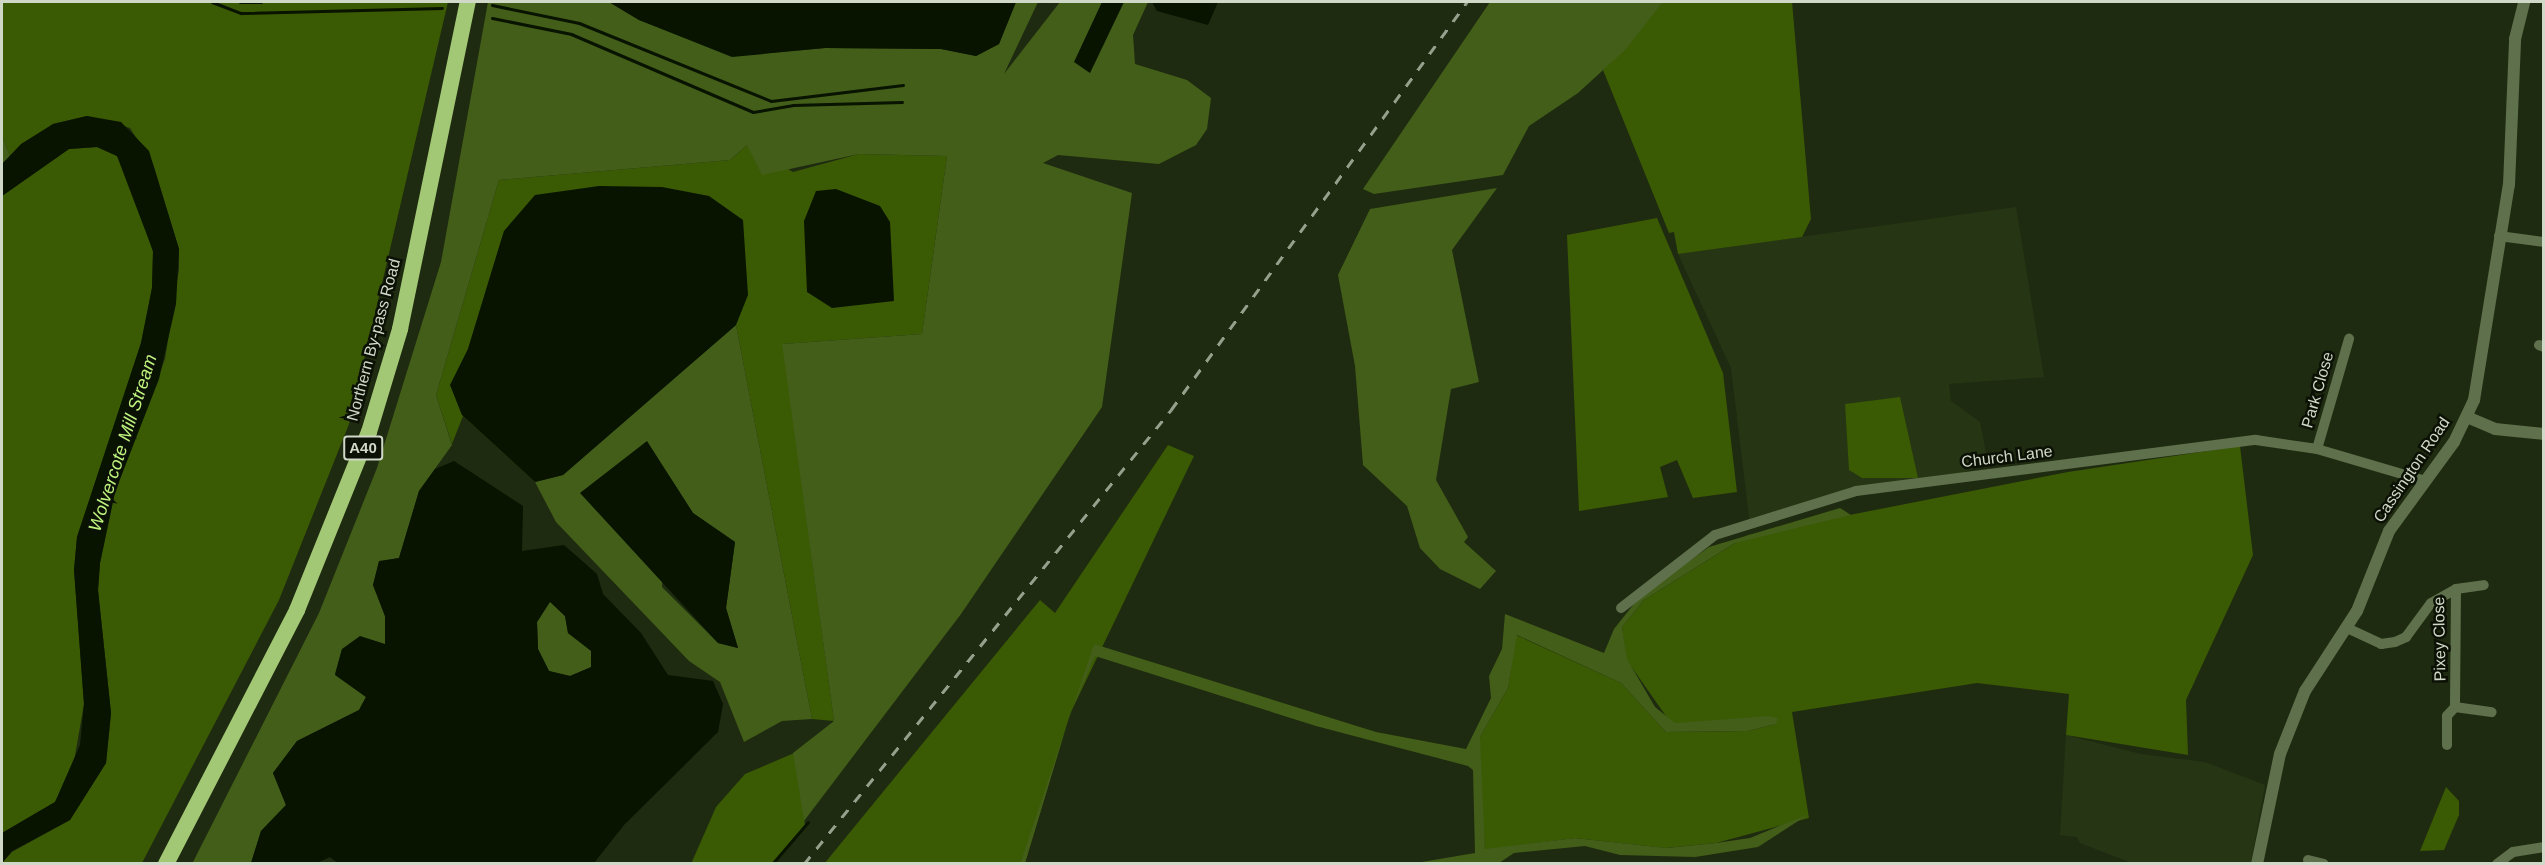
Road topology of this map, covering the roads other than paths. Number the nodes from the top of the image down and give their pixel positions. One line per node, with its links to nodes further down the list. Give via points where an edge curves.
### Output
1 (468, 2): 19 (highway, Northern By-pass Road / A40, via 400,329 369,432 297,610)
2 (2524, 2): 3 (street, Cassington Road, via 2515,39 2513,139)
3 (2499, 236): 4 (street); 6 (street, Cassington Road, via 2476,391)
4 (2544, 242)
5 (2349, 339): 8 (street, Park Close)
6 (2467, 417): 7 (street, via 2495,429); 9 (street, Cassington Road)
7 (2544, 434)
8 (2317, 449): 9 (street, Church Lane); 12 (street, Church Lane, via 2256,440 1843,494 1714,535)
9 (2422, 480): 13 (street, Cassington Road, via 2389,531)
10 (2484, 585): 11 (street)
11 (2456, 589): 13 (street, Pixey Close, via 2432,603 2406,637 2395,642 2381,644); 14 (street, Pixey Close)
12 (1622, 608)
13 (2347, 628): 20 (street, Cassington Road, via 2309,682 2290,722)
14 (2455, 707): 15 (street); 16 (street, Pixey Close, via 2447,716)
15 (2492, 712)
16 (2447, 745)
17 (2544, 847): 22 (street, via 2513,852)
18 (2308, 860): 21 (street)
19 (166, 864)
20 (2257, 864)
21 (2324, 864)
22 (2497, 864)

